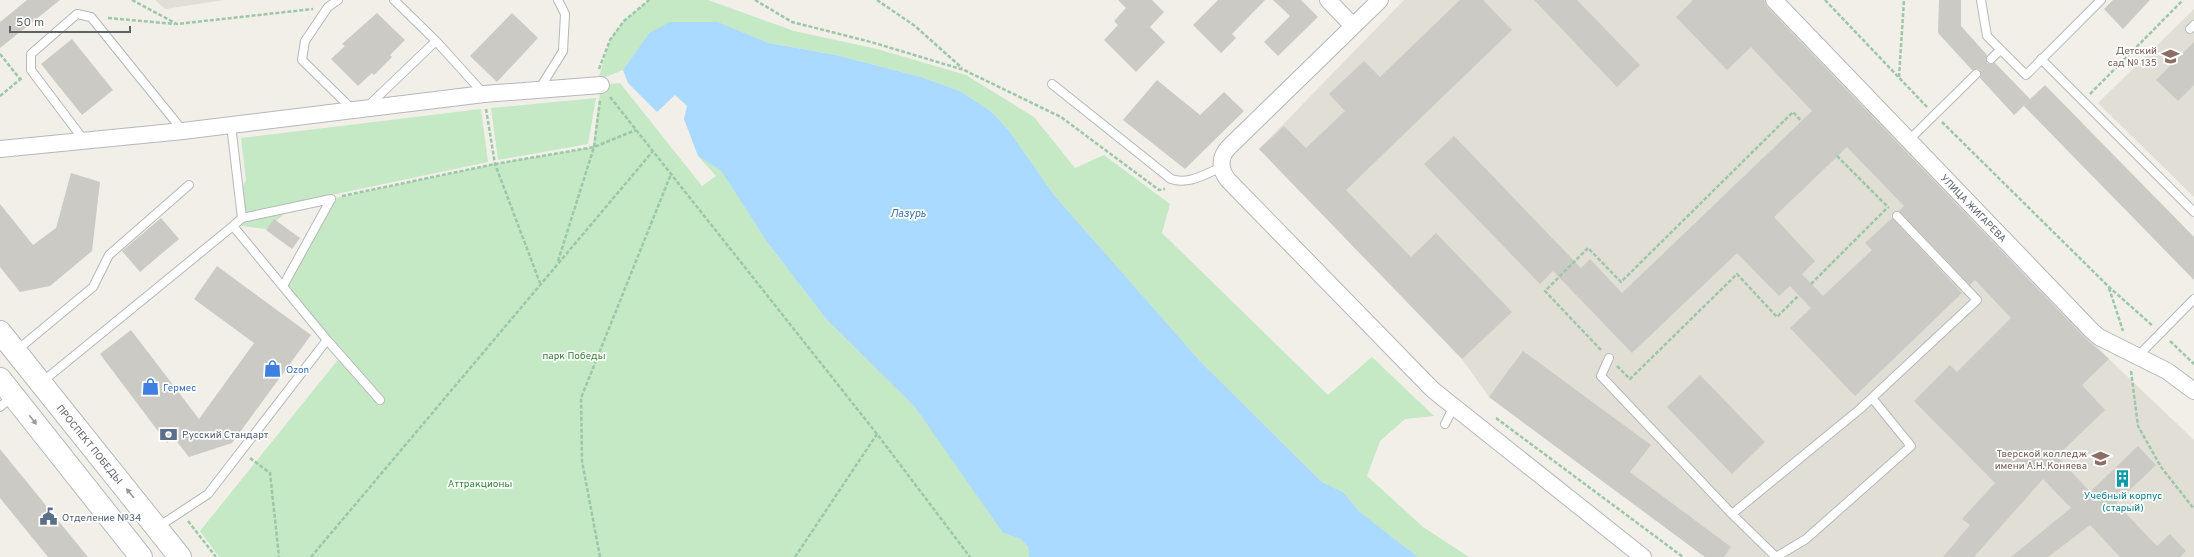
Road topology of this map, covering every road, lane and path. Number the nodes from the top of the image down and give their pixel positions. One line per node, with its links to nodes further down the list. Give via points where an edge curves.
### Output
1 (132, 0): 18 (path)
2 (338, 0): 16 (lane)
3 (393, 0): 20 (lane)
4 (558, 0): 32 (lane, via 566,14 563,51)
5 (649, 0): 31 (path, via 624,21 610,40)
6 (755, 0): 26 (path, via 792,22)
7 (877, 0): 26 (path, via 915,26)
8 (1328, 0): 19 (street)
9 (1380, 0): 19 (street)
10 (1774, 0): 43 (street, УЛИЦА ЖИГАРЕВА)
11 (1825, 0): 28 (path)
12 (1904, 0): 28 (path)
13 (1981, 0): 21 (lane, via 1987,36)
14 (2101, 0): 24 (lane)
15 (2183, 0): 35 (path)
16 (328, 7): 18 (path); 36 (lane, via 305,41 302,60)
17 (91, 17): 18 (path); 25 (lane, via 77,14 31,54); 41 (lane)
18 (177, 24)
19 (1353, 26): 49 (street, via 1228,148 1223,155)
20 (436, 41): 33 (lane); 36 (lane)
21 (2000, 50): 23 (lane); 24 (lane, via 2026,75)
22 (0, 54): 29 (path)
23 (1991, 59)
24 (2041, 59): 35 (lane)
25 (31, 70): 29 (path); 42 (lane)
26 (964, 70): 51 (path, via 1061,117 1159,190)
27 (1976, 74): 37 (lane)
28 (1899, 78): 37 (path)
29 (20, 79): 34 (path)
30 (1052, 84): 51 (lane, via 1171,179)
31 (598, 85): 32 (street); 40 (path); 44 (path)
32 (540, 88): 33 (street)
33 (484, 94): 36 (street); 48 (path)
34 (0, 96)
35 (2083, 101): 55 (lane)
36 (359, 108): 39 (street)
37 (1935, 115): 43 (lane); 63 (path)
38 (1802, 121): 71 (path, via 1793,112 1621,282 1588,248 1544,291)
39 (231, 125): 41 (street); 57 (lane)
40 (636, 130): 44 (path); 46 (path)
41 (183, 131): 42 (street)
42 (83, 139): 45 (street)
43 (1909, 140): 70 (street, УЛИЦА ЖИГАРЕВА, via 2092,331)
44 (594, 146): 48 (path); 59 (path)
45 (0, 149)
46 (653, 152): 50 (path); 59 (path)
47 (1837, 156): 54 (path)
48 (495, 164): 53 (path); 60 (path)
49 (1222, 167): 51 (lane, via 1189,181); 80 (street, via 1228,180 1433,390)
50 (671, 174): 83 (path); 95 (path, via 581,398 582,461)
51 (1180, 182)
52 (189, 185): 69 (lane, via 109,255 93,287)
53 (331, 199): 57 (lane); 62 (lane)
54 (1888, 207): 56 (path); 61 (path)
55 (2194, 212)
56 (1897, 216): 76 (lane, via 1977,300)
57 (242, 218): 58 (lane)
58 (232, 226): 62 (lane); 74 (lane)
59 (557, 263): 60 (path)
60 (540, 283): 94 (path)
61 (1811, 284)
62 (283, 286): 68 (lane)
63 (2109, 287): 67 (path); 70 (path)
64 (1799, 295): 71 (path, via 1777,317 1737,274 1630,379)
65 (2194, 299): 67 (lane)
66 (0, 332): 69 (main road, ПРОСПЕКТ ПОБЕДЫ)
67 (2161, 333): 70 (lane); 72 (path)
68 (327, 340): 77 (lane); 84 (lane)
69 (15, 351): 74 (main road, ПРОСПЕКТ ПОБЕДЫ)
70 (2133, 353): 75 (street, УЛИЦА ЖИГАРЕВА, via 2167,371); 85 (path, via 2138,426 2161,467)
71 (1609, 358): 87 (lane, via 1601,376)
72 (2194, 364)
73 (0, 379): 78 (main road)
74 (41, 383): 79 (main road, ПРОСПЕКТ ПОБЕДЫ)
75 (2194, 391)
76 (1872, 398): 87 (lane); 100 (lane, via 1911,446 1806,539)
77 (380, 400)
78 (7, 401): 79 (main road, via 23,392 33,391 44,394); 88 (main road, one-way to 88)
79 (56, 402): 89 (main road, ПРОСПЕКТ ПОБЕДЫ, one-way to 79)
80 (1454, 406): 82 (lane); 98 (street)
81 (1495, 417): 99 (path)
82 (1445, 424)
83 (877, 434): 96 (path); 97 (path)
84 (241, 451): 86 (lane, via 208,494); 93 (path, via 270,473)
85 (2194, 509)
86 (181, 512): 89 (lane); 92 (path)
87 (1732, 514): 100 (lane)
88 (113, 521): 89 (main road, via 136,531 147,531); 90 (main road)
89 (157, 527): 91 (main road, ПРОСПЕКТ ПОБЕДЫ)
90 (141, 557)
91 (180, 557)
92 (216, 557)
93 (279, 557)
94 (311, 557)
95 (600, 557)
96 (795, 557)
97 (970, 557)
98 (1643, 557)
99 (1683, 557)
100 (1776, 557)

